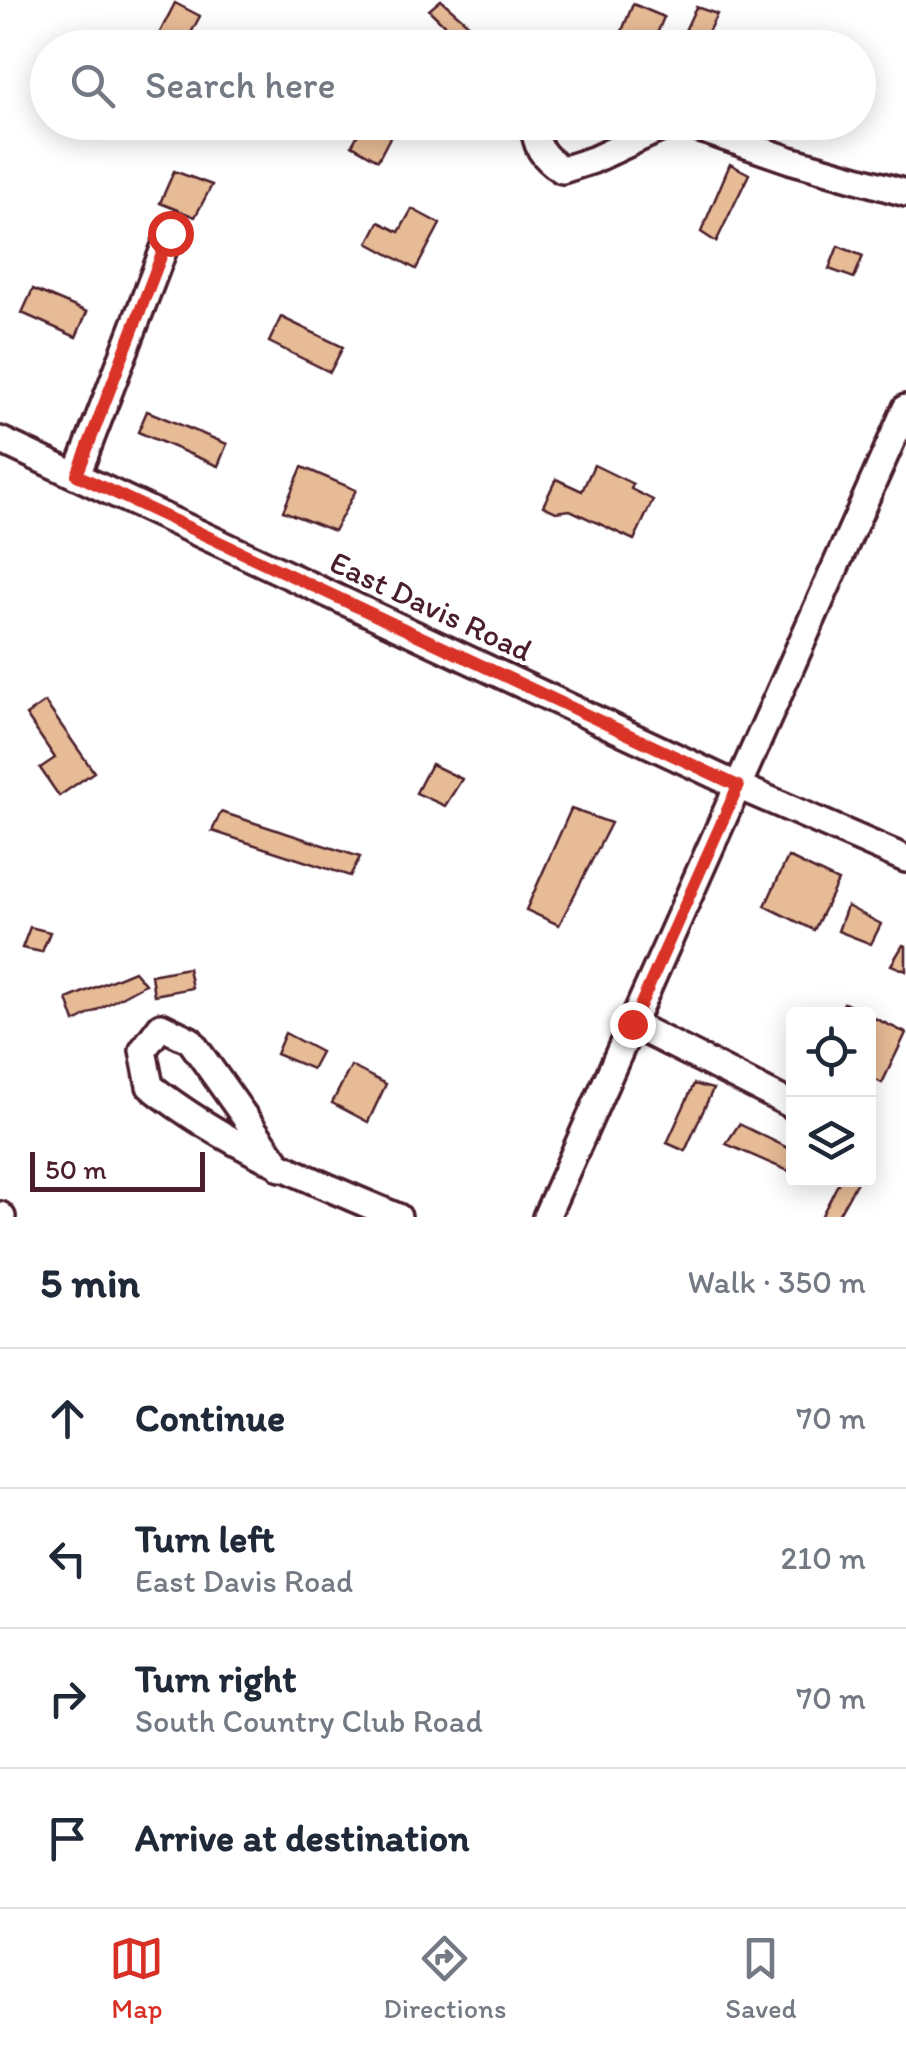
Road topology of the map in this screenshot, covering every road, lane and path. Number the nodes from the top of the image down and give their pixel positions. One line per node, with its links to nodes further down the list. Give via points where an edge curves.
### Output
1 (535, 140): 2 (street, via 543,158 562,170)
2 (637, 140)
3 (731, 140): 4 (street)
4 (906, 193)
5 (170, 233): 8 (street)
6 (906, 408): 9 (street)
7 (0, 440): 8 (street, East Davis Road)
8 (87, 480): 9 (street, East Davis Road)
9 (738, 786): 10 (street, East Davis Road); 11 (street)
10 (906, 859)
11 (632, 1024): 12 (street); 15 (street)
12 (786, 1102)
13 (281, 1168): 13 (street, via 188,1116 150,1086 143,1050 161,1026 190,1040); 14 (street)
14 (398, 1217)
15 (546, 1217)

